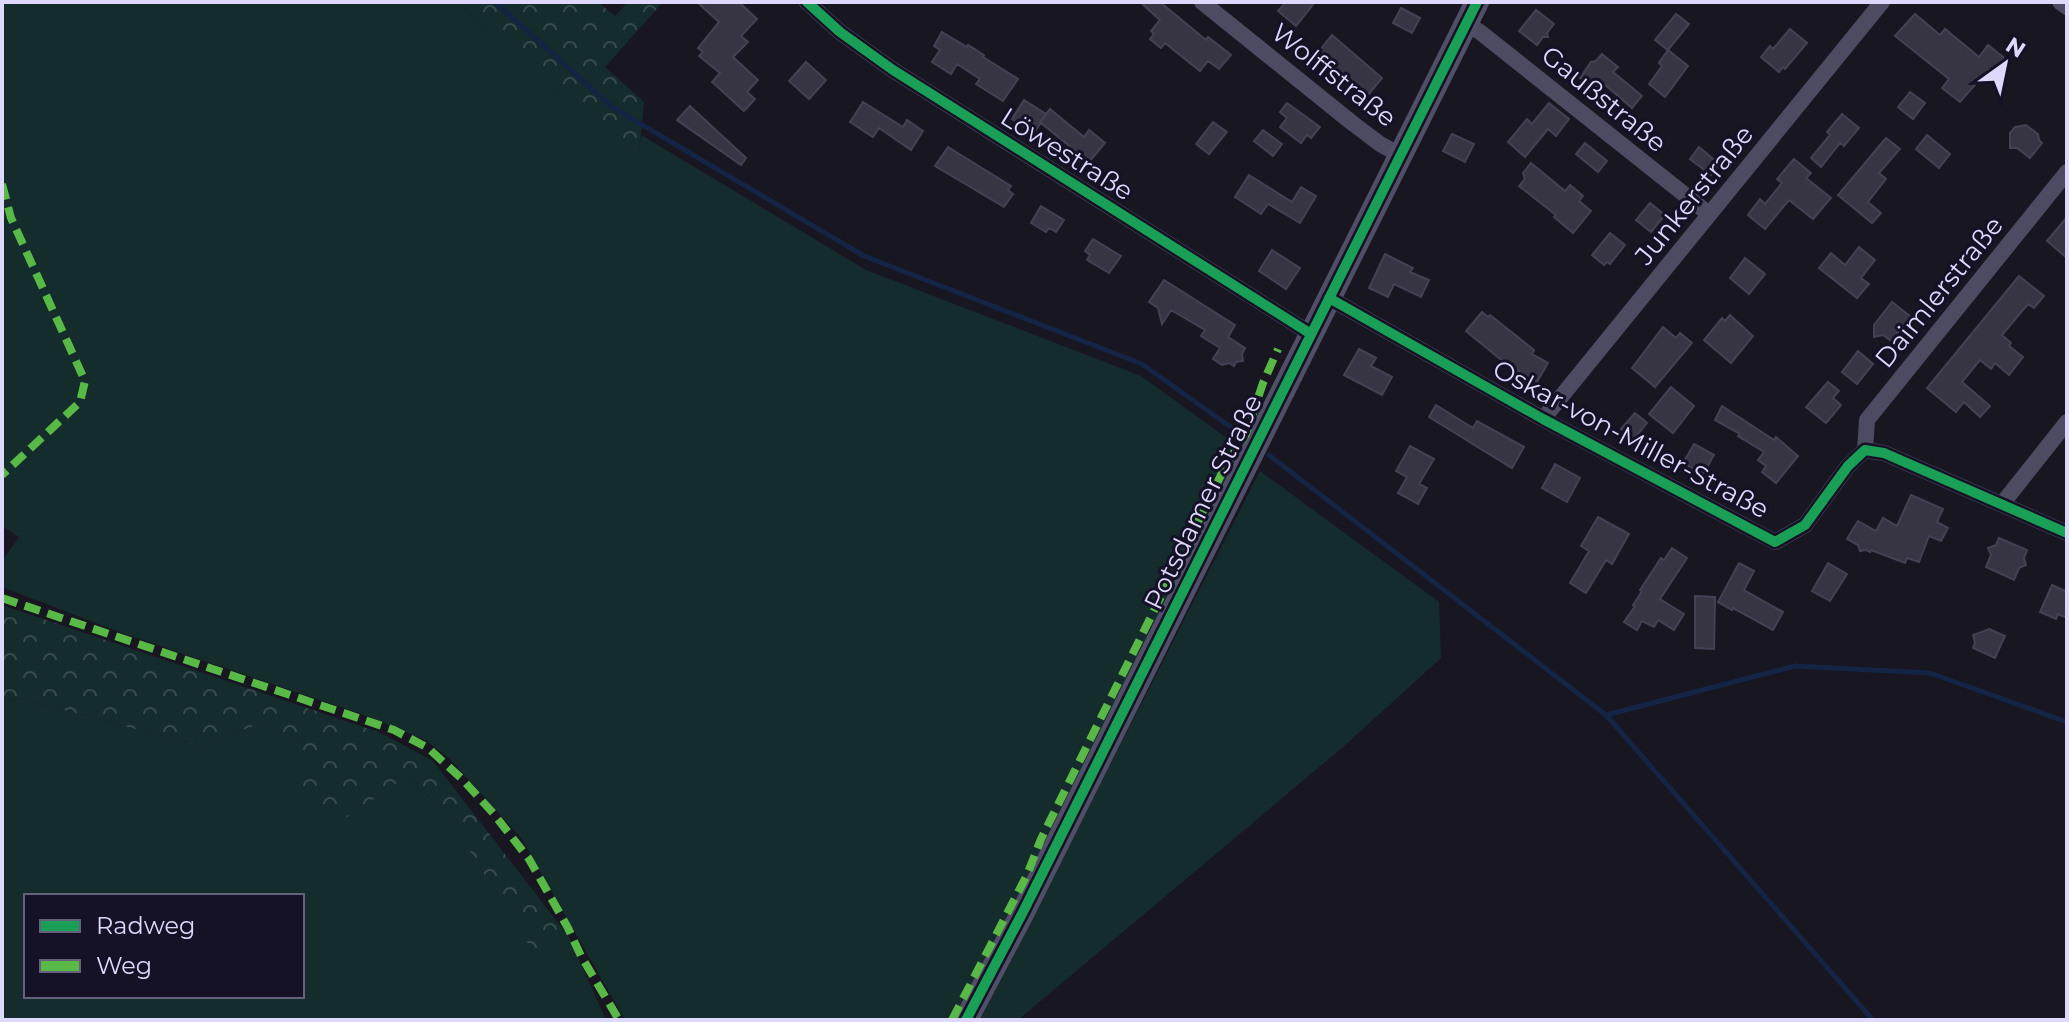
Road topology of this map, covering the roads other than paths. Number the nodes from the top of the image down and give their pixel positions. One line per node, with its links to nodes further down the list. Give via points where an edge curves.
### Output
1 (807, 2): 11 (street, Löwestraße, via 893,70)
2 (1202, 2): 7 (street, Wolffstraße)
3 (1882, 2): 9 (street, Junkerstraße)
4 (2060, 2): 5 (street)
5 (2067, 7)
6 (1472, 13): 7 (street, Potsdamer Straße); 9 (street, Gaußstraße, via 1480,32)
7 (1400, 155): 10 (street, Potsdamer Straße)
8 (2067, 172): 14 (street, Daimlerstraße, via 1867,420)
9 (1709, 214): 12 (street, Junkerstraße)
10 (1329, 298): 11 (street, Potsdamer Straße); 12 (street, Oskar-von-Miller-Straße)
11 (1311, 334): 17 (street, Potsdamer Straße)
12 (1543, 419): 14 (street, Oskar-von-Miller-Straße, via 1775,542 1805,525)
13 (2067, 422): 15 (street)
14 (1865, 450): 15 (street, via 1884,453)
15 (2002, 504): 16 (street)
16 (2067, 533)
17 (966, 1020)

